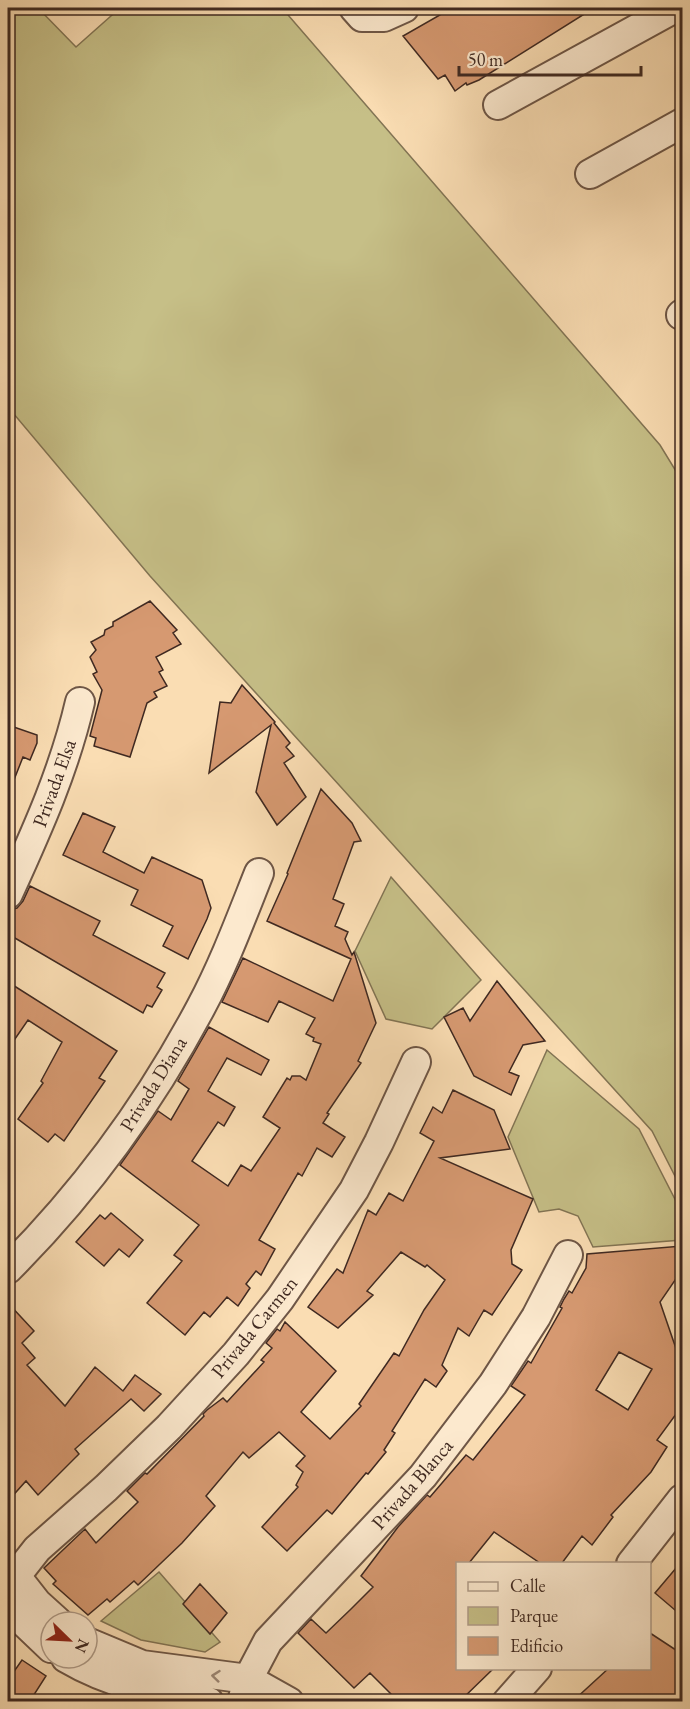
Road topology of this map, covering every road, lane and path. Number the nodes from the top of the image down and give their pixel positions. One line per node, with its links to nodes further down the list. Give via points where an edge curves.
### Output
1 (354, 8): 3 (street, via 362,17)
2 (675, 8): 4 (street)
3 (394, 12)
4 (498, 105)
5 (682, 123): 6 (street)
6 (590, 174)
7 (80, 702): 9 (street, Privada Elsa, via 55,788)
8 (259, 873): 12 (street, Privada Diana, via 201,1006 146,1100 89,1179)
9 (8, 894)
10 (416, 1062): 15 (street, Privada Carmen, via 354,1190 280,1299 169,1427 106,1488)
11 (568, 1255): 22 (street, Privada Blanca, via 530,1327 493,1384 423,1476 268,1641)
12 (8, 1269)
13 (682, 1499): 14 (street)
14 (632, 1562)
15 (9, 1571): 17 (street)
16 (8, 1607): 18 (street)
17 (45, 1610)
18 (39, 1637)
19 (99, 1647): 22 (street, one-way to 19, via 142,1665)
20 (89, 1670): 23 (street, via 137,1689)
21 (535, 1670): 25 (street)
22 (245, 1690): 24 (street)
23 (209, 1701)
24 (289, 1701)
25 (507, 1701)

